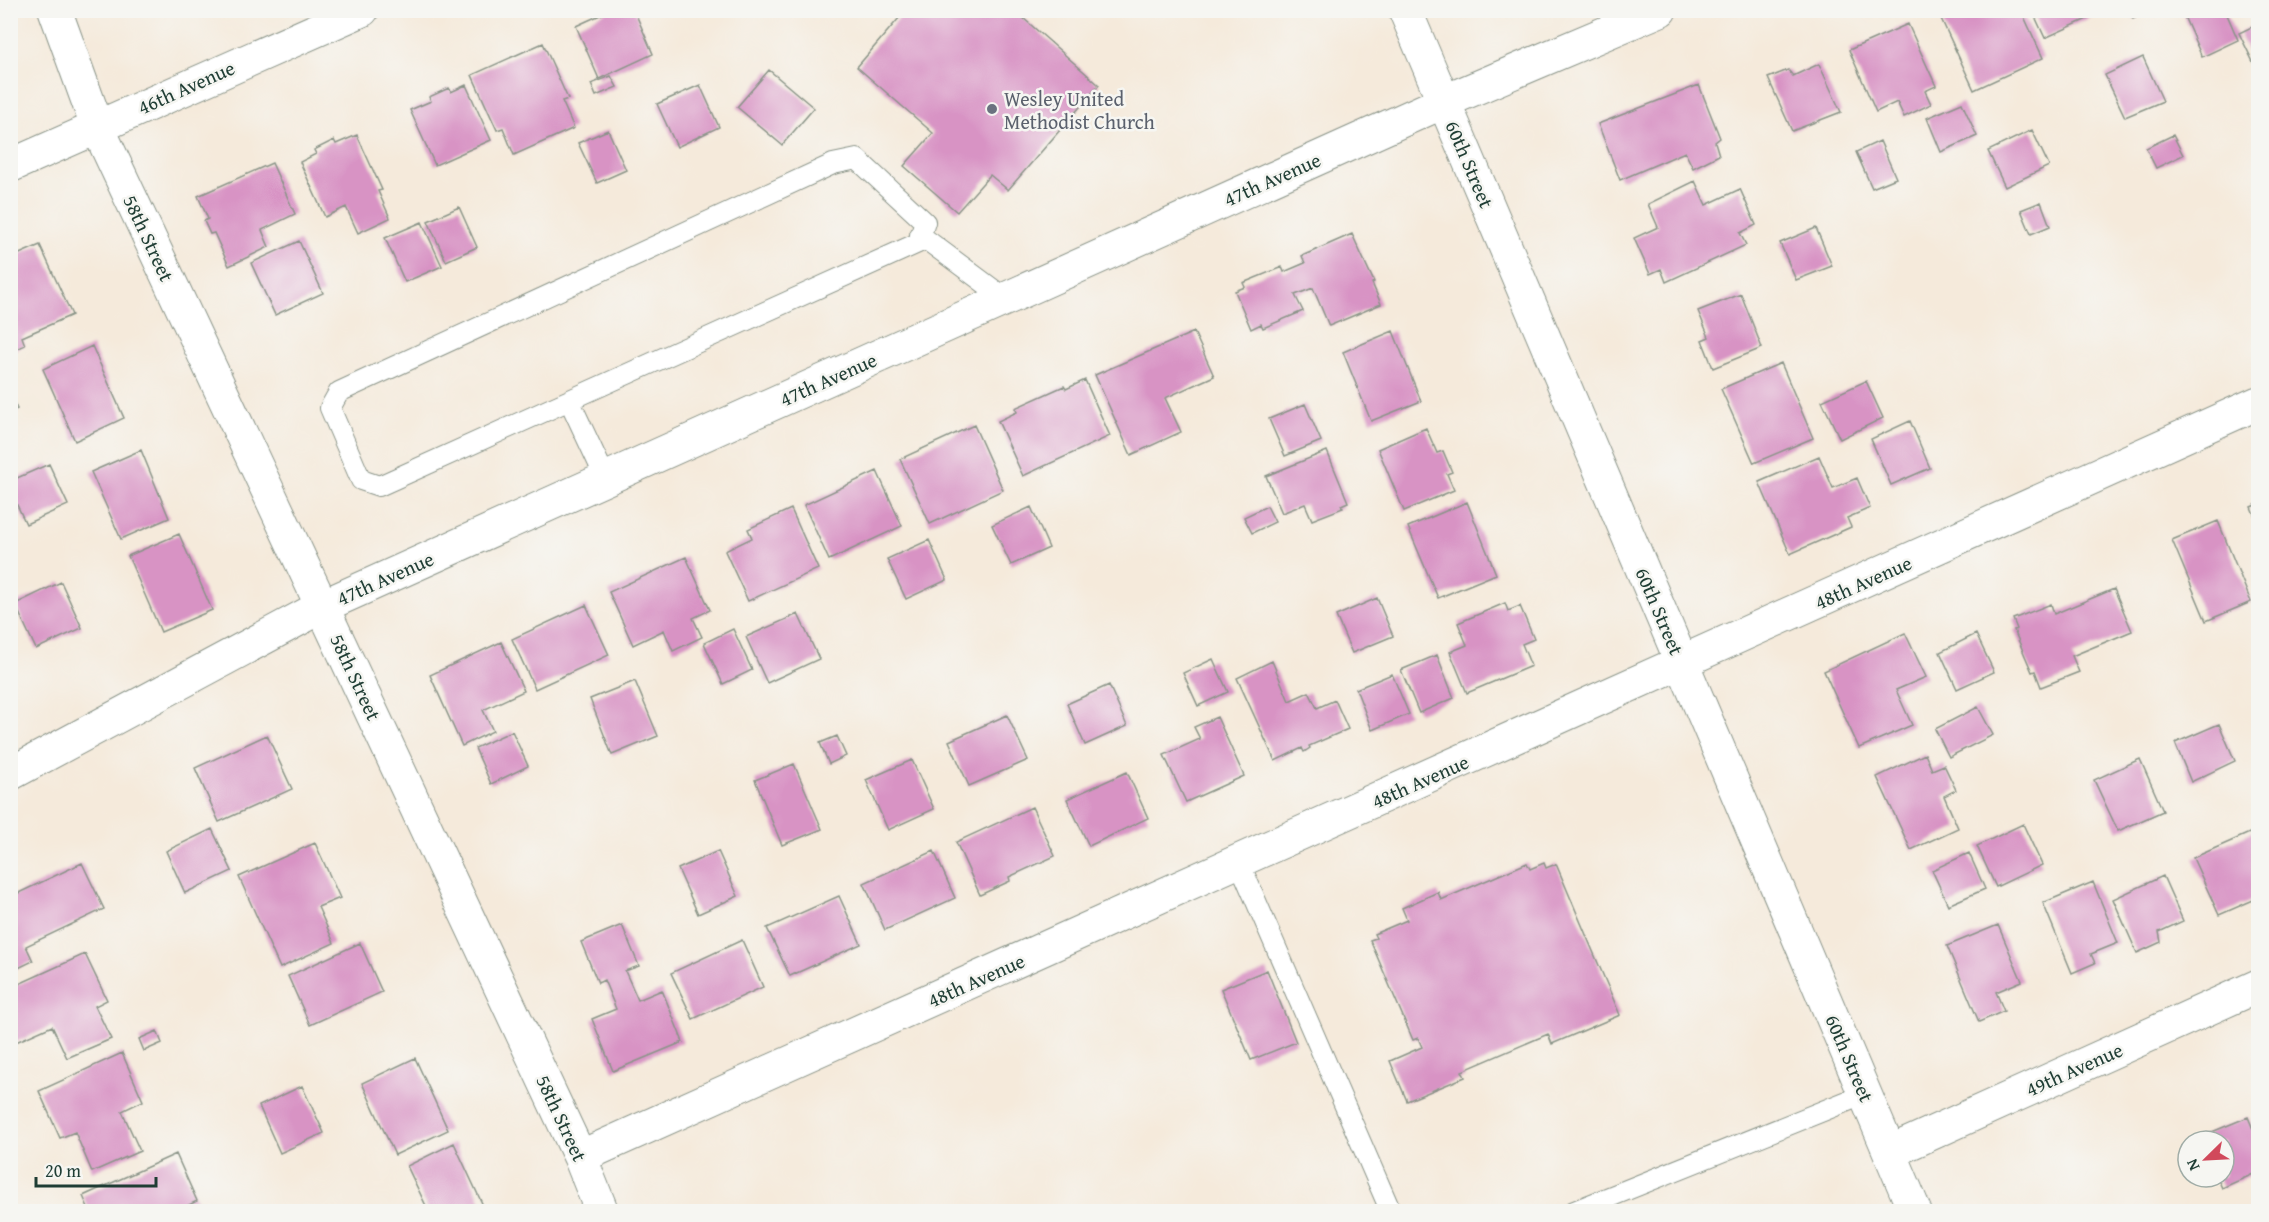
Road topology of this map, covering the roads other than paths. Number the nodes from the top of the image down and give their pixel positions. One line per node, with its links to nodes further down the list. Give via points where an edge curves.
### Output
1 (55, 10): 6 (street, 58th Street)
2 (362, 10): 6 (street, 46th Avenue)
3 (1405, 10): 5 (street, 60th Street)
4 (1659, 10): 5 (street, 47th Avenue)
5 (1443, 102): 9 (street, 47th Avenue); 14 (street, 60th Street)
6 (97, 126): 7 (street, 46th Avenue); 13 (street, 58th Street)
7 (10, 166)
8 (920, 235): 9 (lane); 10 (lane, via 918,243); 10 (lane, via 925,222 856,159 833,164 339,392 330,408 361,480 379,486)
9 (1006, 299): 12 (street, 47th Avenue)
10 (570, 402): 12 (lane)
11 (2259, 403): 14 (street, 48th Avenue)
12 (606, 478): 13 (street, 47th Avenue)
13 (323, 606): 15 (street, 47th Avenue); 20 (street, 58th Street)
14 (1682, 664): 16 (street, 48th Avenue); 18 (street, 60th Street)
15 (10, 774)
16 (1239, 862): 20 (street, 48th Avenue); 22 (lane)
17 (2259, 986): 19 (street, 49th Avenue)
18 (1865, 1094): 19 (street, 60th Street); 23 (lane)
19 (1890, 1152): 24 (street, 60th Street)
20 (580, 1157): 21 (street, 58th Street)
21 (602, 1212)
22 (1391, 1212)
23 (1572, 1212)
24 (1915, 1212)

